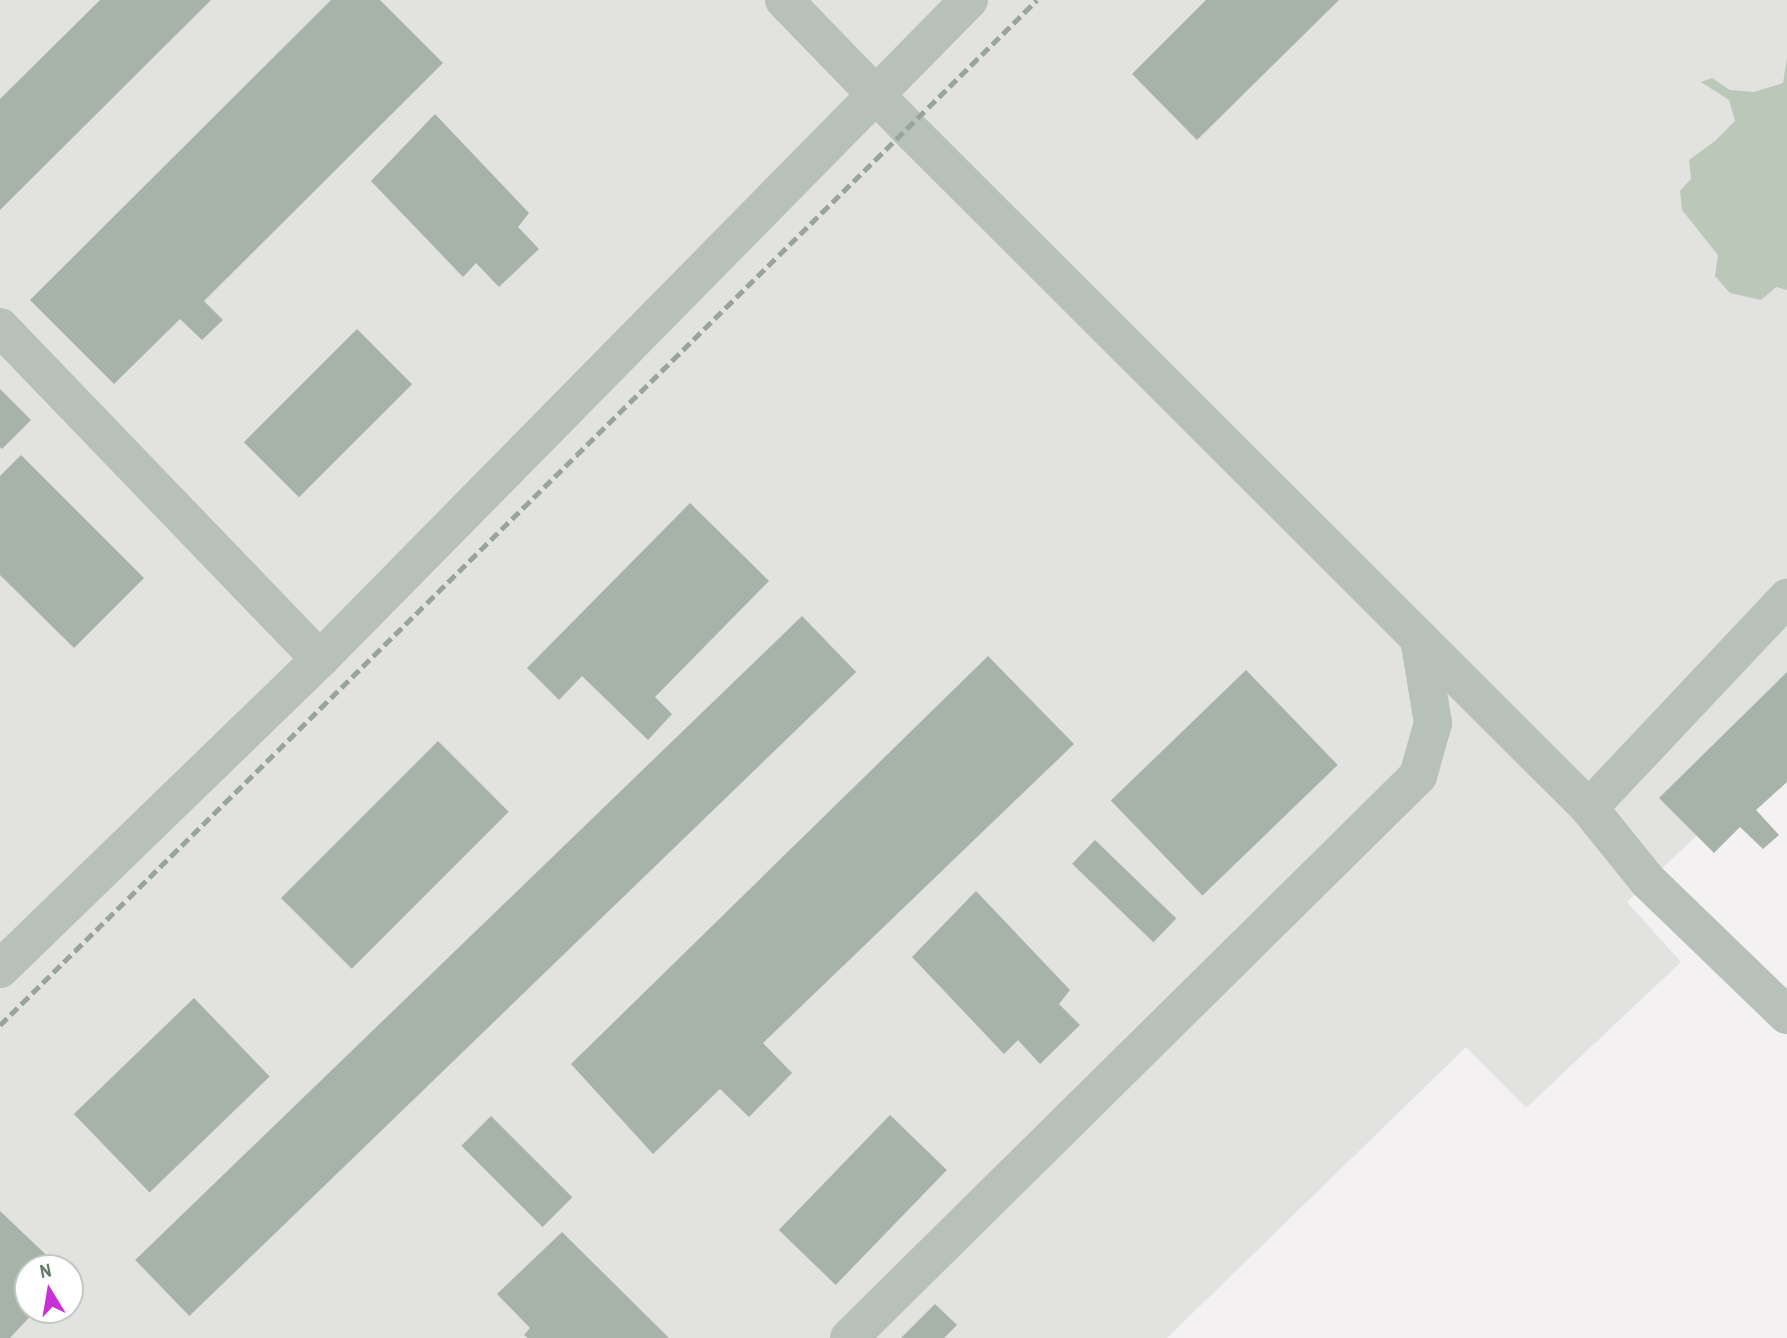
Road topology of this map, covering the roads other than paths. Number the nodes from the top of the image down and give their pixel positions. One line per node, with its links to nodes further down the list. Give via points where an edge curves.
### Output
1 (784, 0): 3 (lane)
2 (969, 0): 3 (lane)
3 (875, 94): 6 (lane); 7 (lane)
4 (0, 327): 7 (lane)
5 (1787, 598): 8 (lane)
6 (1419, 638): 8 (lane); 11 (lane, via 1433,723 1418,776)
7 (320, 659): 9 (lane)
8 (1589, 808): 10 (lane, via 1648,881)
9 (0, 968)
10 (1787, 1016)
11 (849, 1338)

